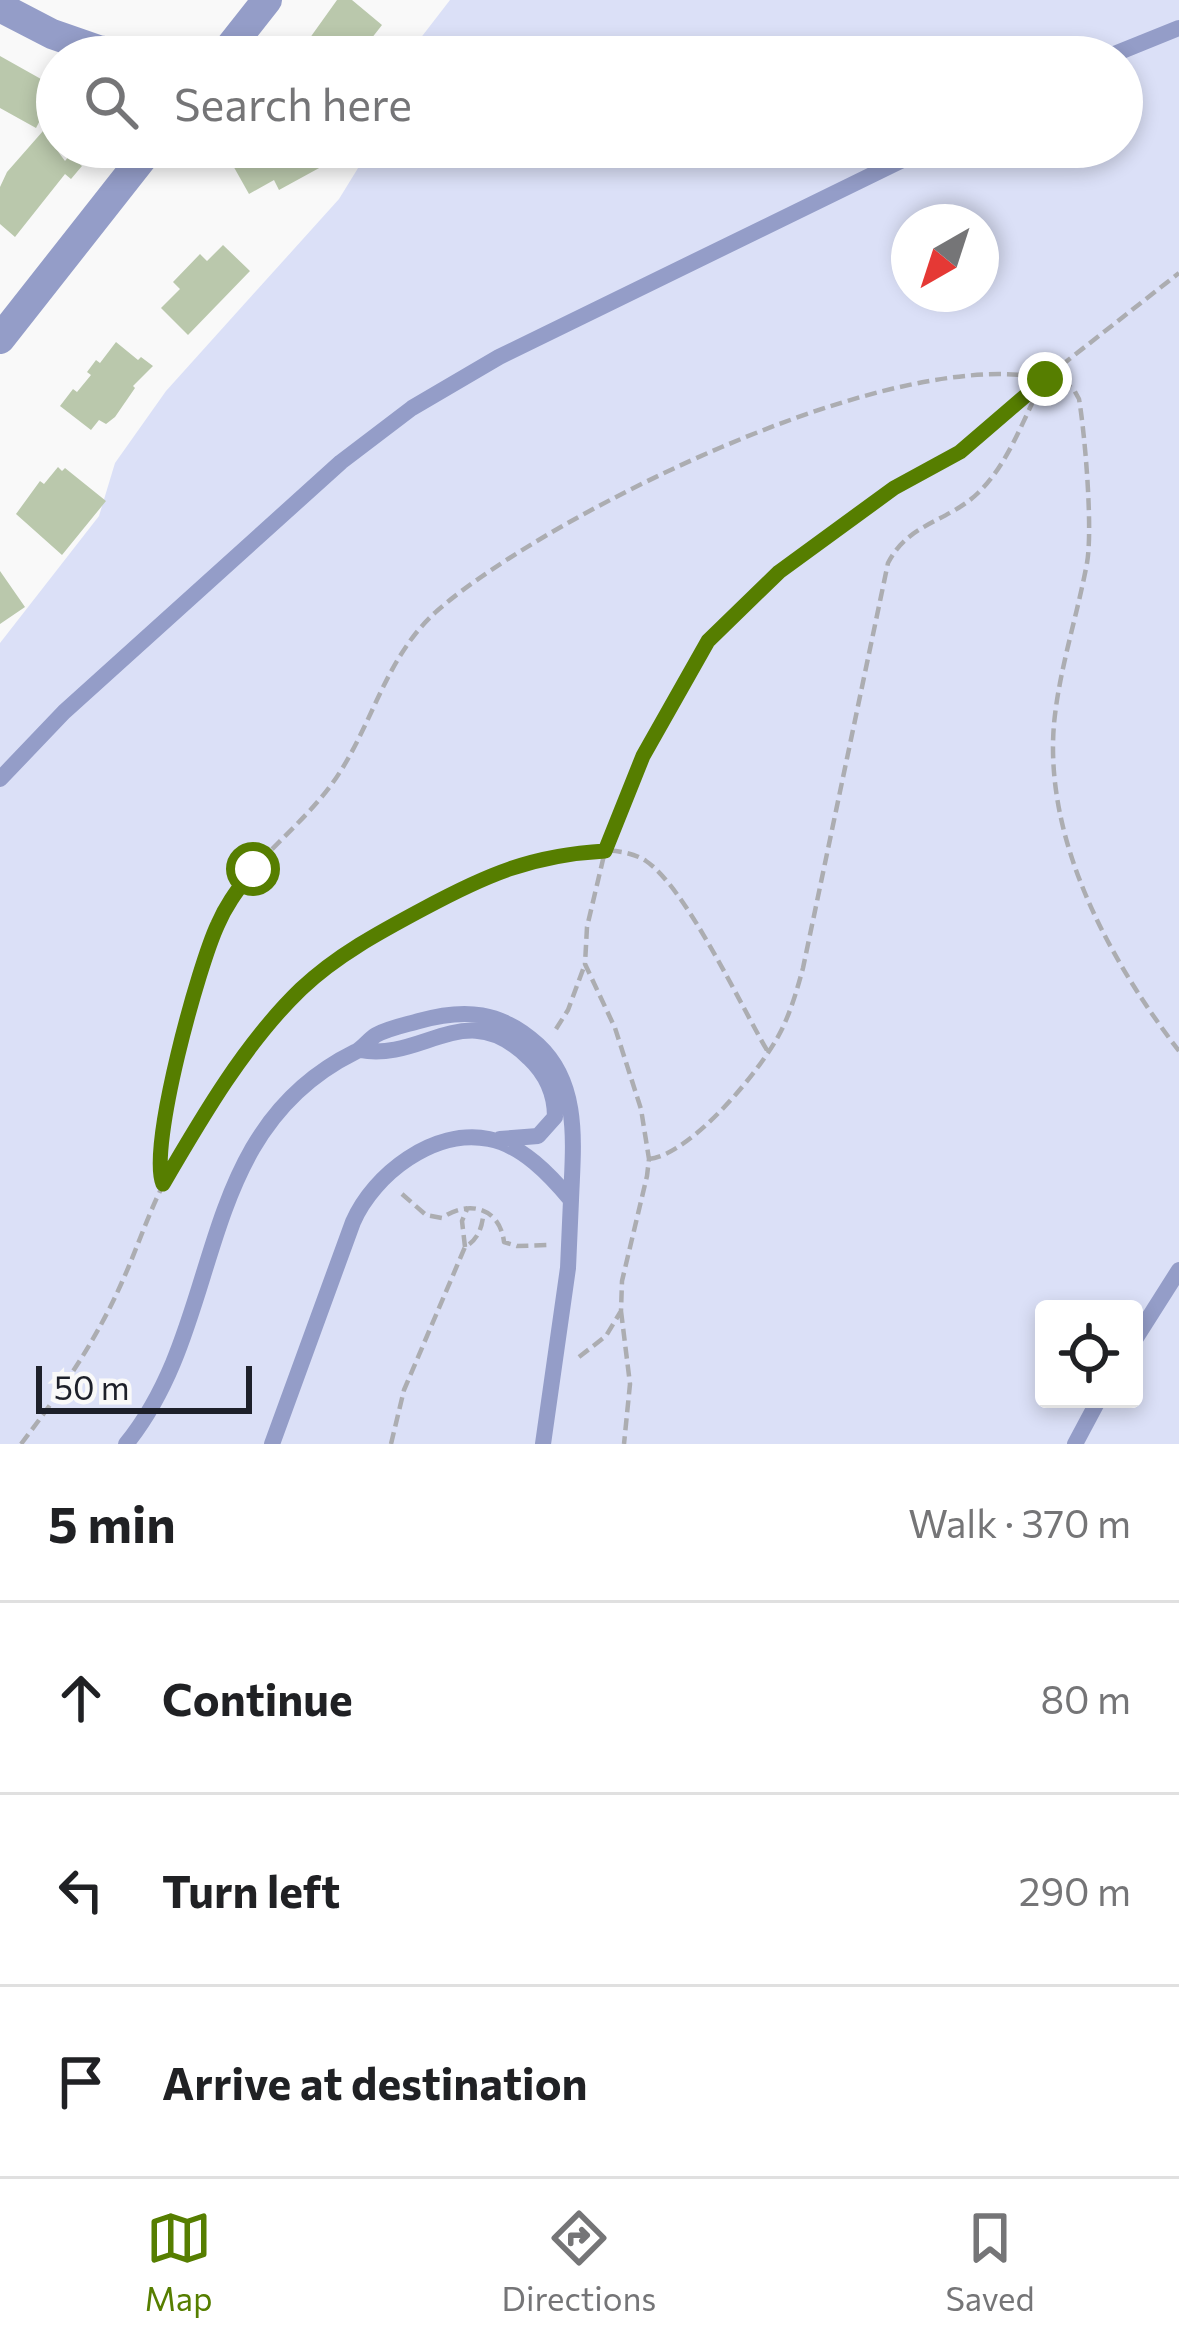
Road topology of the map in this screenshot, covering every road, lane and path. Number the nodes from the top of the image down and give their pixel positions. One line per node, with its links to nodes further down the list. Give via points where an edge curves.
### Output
1 (268, 0): 5 (street)
2 (0, 7): 4 (street)
3 (1179, 28): 6 (lane)
4 (58, 36)
5 (239, 36)
6 (1143, 42)
7 (135, 168): 10 (street)
8 (886, 168): 12 (lane, via 499,357 412,408 340,462)
9 (1179, 273): 11 (path)
10 (0, 339)
11 (1045, 379): 13 (path, via 960,452 894,488 779,572 708,641 643,756); 17 (path, via 1073,388 1079,399 1089,543 1054,727 1060,817 1111,946); 18 (path, via 987,484 908,535 888,563 803,968); 21 (path, via 994,373 940,381 759,431 586,511 427,620 392,665 337,778 253,869 216,926 162,1127)
12 (0, 779)
13 (605, 851): 14 (path); 18 (path, via 642,858 667,879); 21 (path, via 492,873 333,963 260,1037)
14 (585, 964): 15 (path); 20 (path, via 627,1061)
15 (551, 1035)
16 (361, 1050): 19 (lane, via 467,1029 511,1042 548,1082 554,1117 538,1136); 22 (lane, via 395,1028 468,1012 522,1033 556,1065 566,1087); 34 (lane, via 303,1086 250,1146 170,1375)
17 (1179, 1051)
18 (768, 1052): 20 (path, via 695,1134)
19 (492, 1139): 22 (lane, via 529,1158); 35 (lane, via 423,1151 367,1198)
20 (649, 1159): 29 (path)
21 (163, 1184): 33 (path, via 102,1324)
22 (571, 1200): 31 (lane)
23 (409, 1201): 24 (path, via 442,1218)
24 (468, 1207): 25 (path); 27 (path)
25 (484, 1210): 26 (path, via 504,1242); 27 (path, via 482,1228)
26 (545, 1246)
27 (465, 1247): 36 (path, via 404,1390)
28 (1179, 1270): 30 (lane)
29 (621, 1311): 31 (path); 38 (path, via 630,1384)
30 (1143, 1327)
31 (552, 1389): 37 (lane)
32 (1094, 1408): 39 (lane)
33 (20, 1444)
34 (126, 1444)
35 (272, 1444)
36 (391, 1444)
37 (543, 1444)
38 (624, 1444)
39 (1075, 1444)

